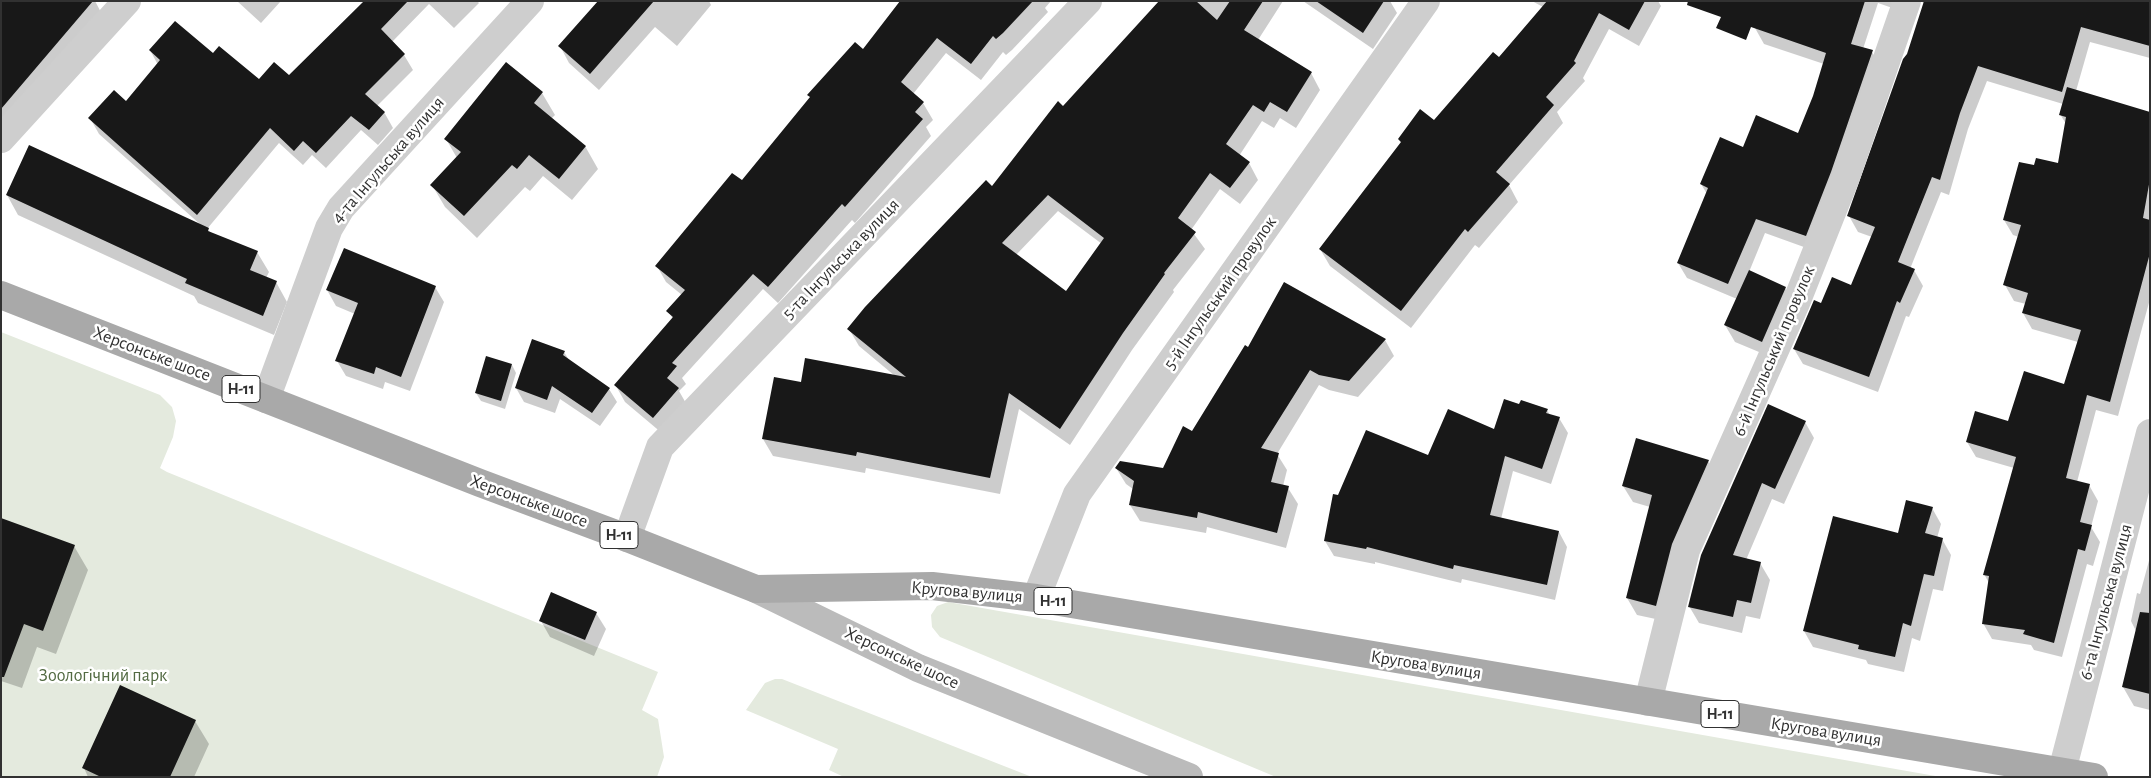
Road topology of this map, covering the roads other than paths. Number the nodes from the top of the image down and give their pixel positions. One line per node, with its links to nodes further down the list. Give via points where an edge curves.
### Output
1 (127, 1): 6 (street)
2 (530, 1): 8 (street, 4-та Інгульська вулиця, via 340,208 329,228)
3 (1088, 1): 10 (street, 5-та Інгульська вулиця, via 660,447)
4 (1426, 1): 12 (street, 5-й Інгульський провулок, via 1077,494)
5 (1907, 1): 13 (street, 6-й Інгульський провулок, via 1846,177 1796,303 1686,550)
6 (1, 138)
7 (1, 296): 8 (main road, Херсонське шосе / Н-11)
8 (266, 399): 10 (main road, Херсонське шосе / Н-11)
9 (2150, 433): 14 (street, 6-та Інгульська вулиця)
10 (627, 538): 11 (main road, Херсонське шосе / Н-11)
11 (756, 589): 12 (main road, Кругова вулиця / Н-11, via 932,586); 15 (main road, Херсонське шосе, via 918,668)
12 (1036, 598): 13 (main road, Кругова вулиця / Н-11)
13 (1648, 702): 14 (main road, Кругова вулиця / Н-11)
14 (2062, 771): 16 (main road, Кругова вулиця / Н-11)
15 (1189, 777)
16 (2094, 777)

